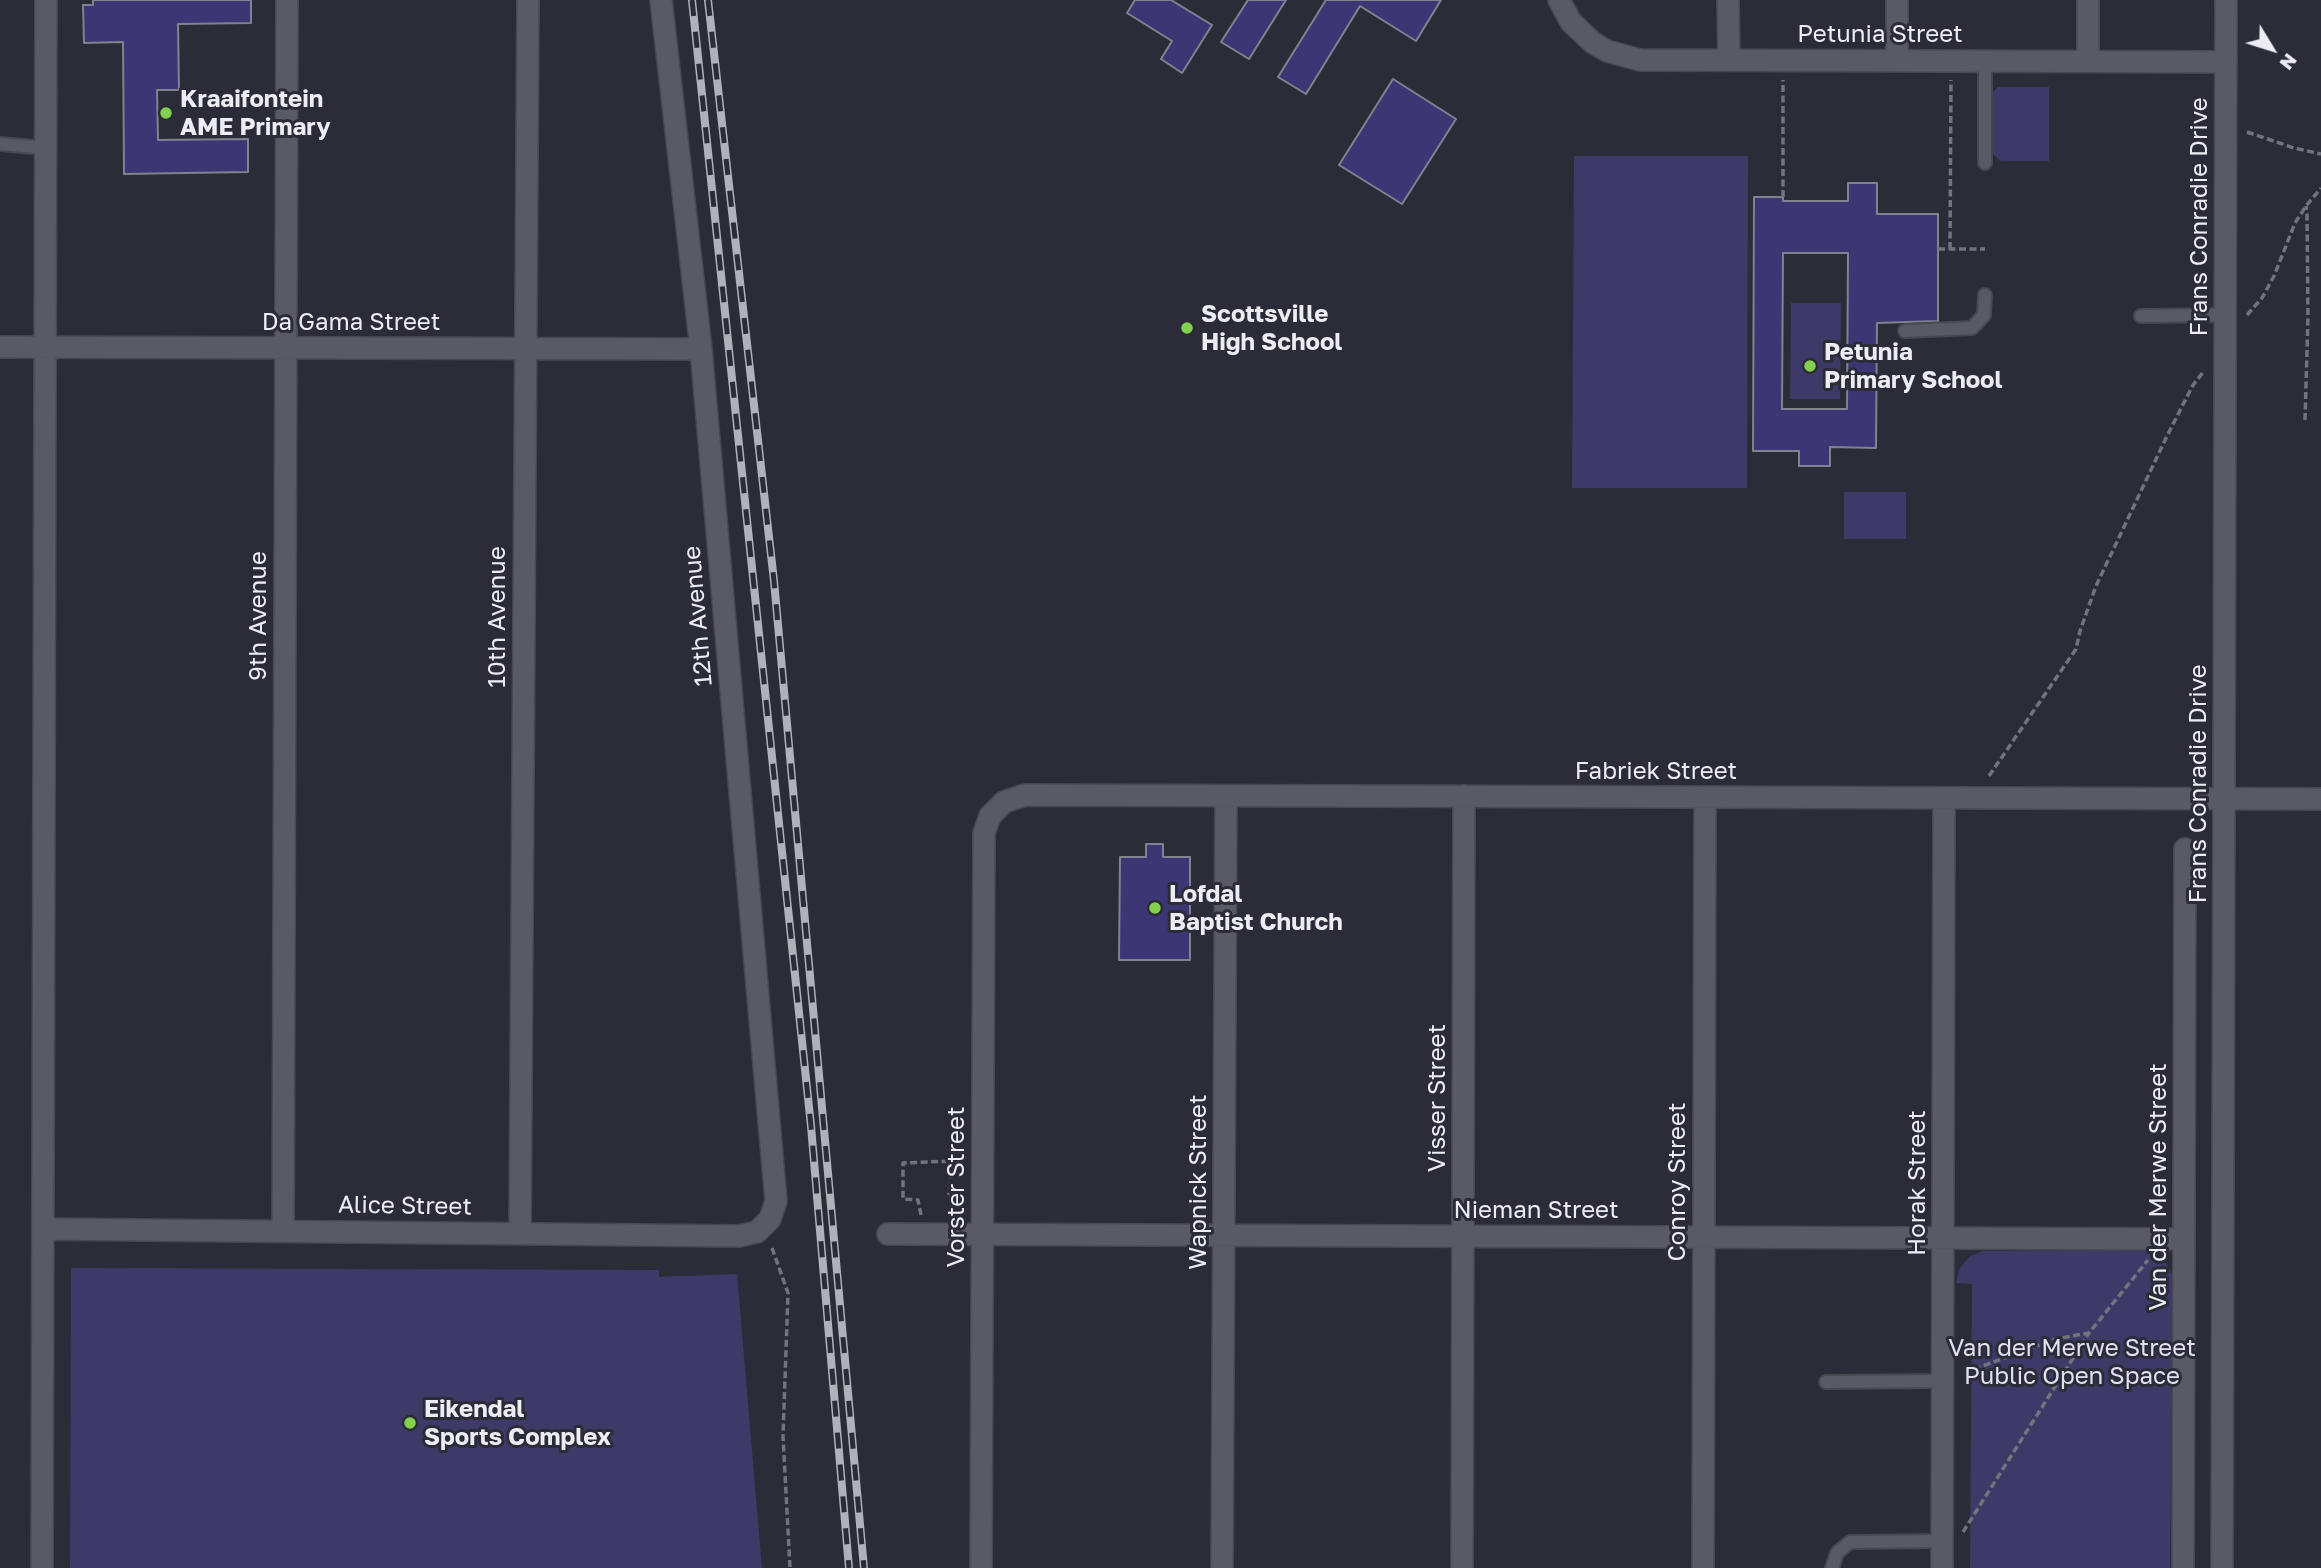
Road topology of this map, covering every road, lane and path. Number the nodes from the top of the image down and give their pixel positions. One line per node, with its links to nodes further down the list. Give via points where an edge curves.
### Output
1 (46, 0): 19 (street)
2 (286, 0): 34 (street, 9th Avenue)
3 (528, 0): 35 (street, 10th Avenue)
4 (662, 0): 36 (street, 12th Avenue)
5 (1559, 0): 10 (street, Petunia Street, via 1581,33 1623,57)
6 (1728, 0): 10 (street)
7 (1897, 0): 12 (street)
8 (2088, 0): 15 (street)
9 (2226, 0): 16 (street, Frans Conradie Drive)
10 (1729, 60): 11 (street, Petunia Street)
11 (1783, 60): 12 (street, Petunia Street); 23 (path)
12 (1898, 60): 13 (street, Petunia Street)
13 (1951, 60): 14 (street, Petunia Street); 26 (path)
14 (1985, 60): 15 (street, Petunia Street); 21 (lane)
15 (2088, 60): 16 (street, Petunia Street)
16 (2226, 62): 29 (street, Frans Conradie Drive)
17 (2247, 132): 20 (path)
18 (0, 144): 19 (lane)
19 (45, 148): 33 (street)
20 (2321, 154)
21 (1985, 163)
22 (2321, 188): 24 (path)
23 (1783, 197)
24 (2306, 206): 29 (path, via 2262,298); 38 (path)
25 (1938, 249): 26 (path)
26 (1950, 249): 27 (path)
27 (1985, 249)
28 (1985, 295): 31 (lane, via 1984,315 1972,328)
29 (2236, 315): 30 (lane); 42 (street, Frans Conradie Drive)
30 (2141, 316)
31 (1905, 331)
32 (0, 347): 33 (street, Da Gama Street)
33 (44, 347): 34 (street, Da Gama Street); 50 (street)
34 (285, 348): 35 (street, Da Gama Street); 51 (street, 9th Avenue)
35 (525, 349): 36 (street, Da Gama Street); 52 (street, 10th Avenue)
36 (701, 349): 49 (street, 12th Avenue, via 776,1201)
37 (2207, 366): 44 (path, via 2167,436 2096,586 2076,649)
38 (2305, 420)
39 (1226, 796): 40 (street, Fabriek Street); 46 (street, Fabriek Street, via 1025,795); 56 (street, Wapnick Street)
40 (1464, 796): 41 (street, Fabriek Street); 57 (street, Visser Street)
41 (1704, 797): 43 (street, Fabriek Street); 58 (street, Conroy Street)
42 (2224, 797): 44 (street, Fabriek Street); 45 (street, Fabriek Street); 74 (street, Frans Conradie Drive)
43 (1944, 798): 44 (street, Fabriek Street); 59 (street, Horak Street)
44 (1975, 798)
45 (2321, 799)
46 (995, 809): 55 (street, Vorster Street, via 984,833)
47 (2185, 849): 60 (street, Van der Merwe Street)
48 (948, 1195): 54 (path, via 952,1161 903,1163 903,1199 918,1200)
49 (764, 1226): 52 (street, Alice Street, via 739,1236); 66 (path, via 788,1293 783,1436)
50 (43, 1229): 51 (street, Alice Street); 65 (street)
51 (283, 1231): 52 (street, Alice Street)
52 (520, 1234)
53 (888, 1234): 54 (street, Nieman Street)
54 (925, 1234): 55 (street, Nieman Street)
55 (982, 1235): 56 (street, Nieman Street); 67 (street, Vorster Street)
56 (1224, 1236): 57 (street, Nieman Street); 68 (street, Wapnick Street)
57 (1463, 1236): 58 (street, Nieman Street); 69 (street, Visser Street)
58 (1704, 1237): 59 (street, Nieman Street); 70 (street, Conroy Street)
59 (1943, 1238): 60 (street, Nieman Street); 62 (street, Horak Street)
60 (2174, 1239): 61 (path); 73 (street, Van der Merwe Street)
61 (2090, 1333): 62 (path, via 2055,1339); 64 (path)
62 (1943, 1381): 63 (lane); 64 (street, Horak Street)
63 (1826, 1382)
64 (1952, 1537): 71 (lane, via 1850,1542 1837,1553); 72 (street, Horak Street)
65 (42, 1568)
66 (790, 1568)
67 (981, 1568)
68 (1222, 1568)
69 (1462, 1568)
70 (1703, 1568)
71 (1832, 1568)
72 (1942, 1568)
73 (2183, 1568)
74 (2222, 1568)

